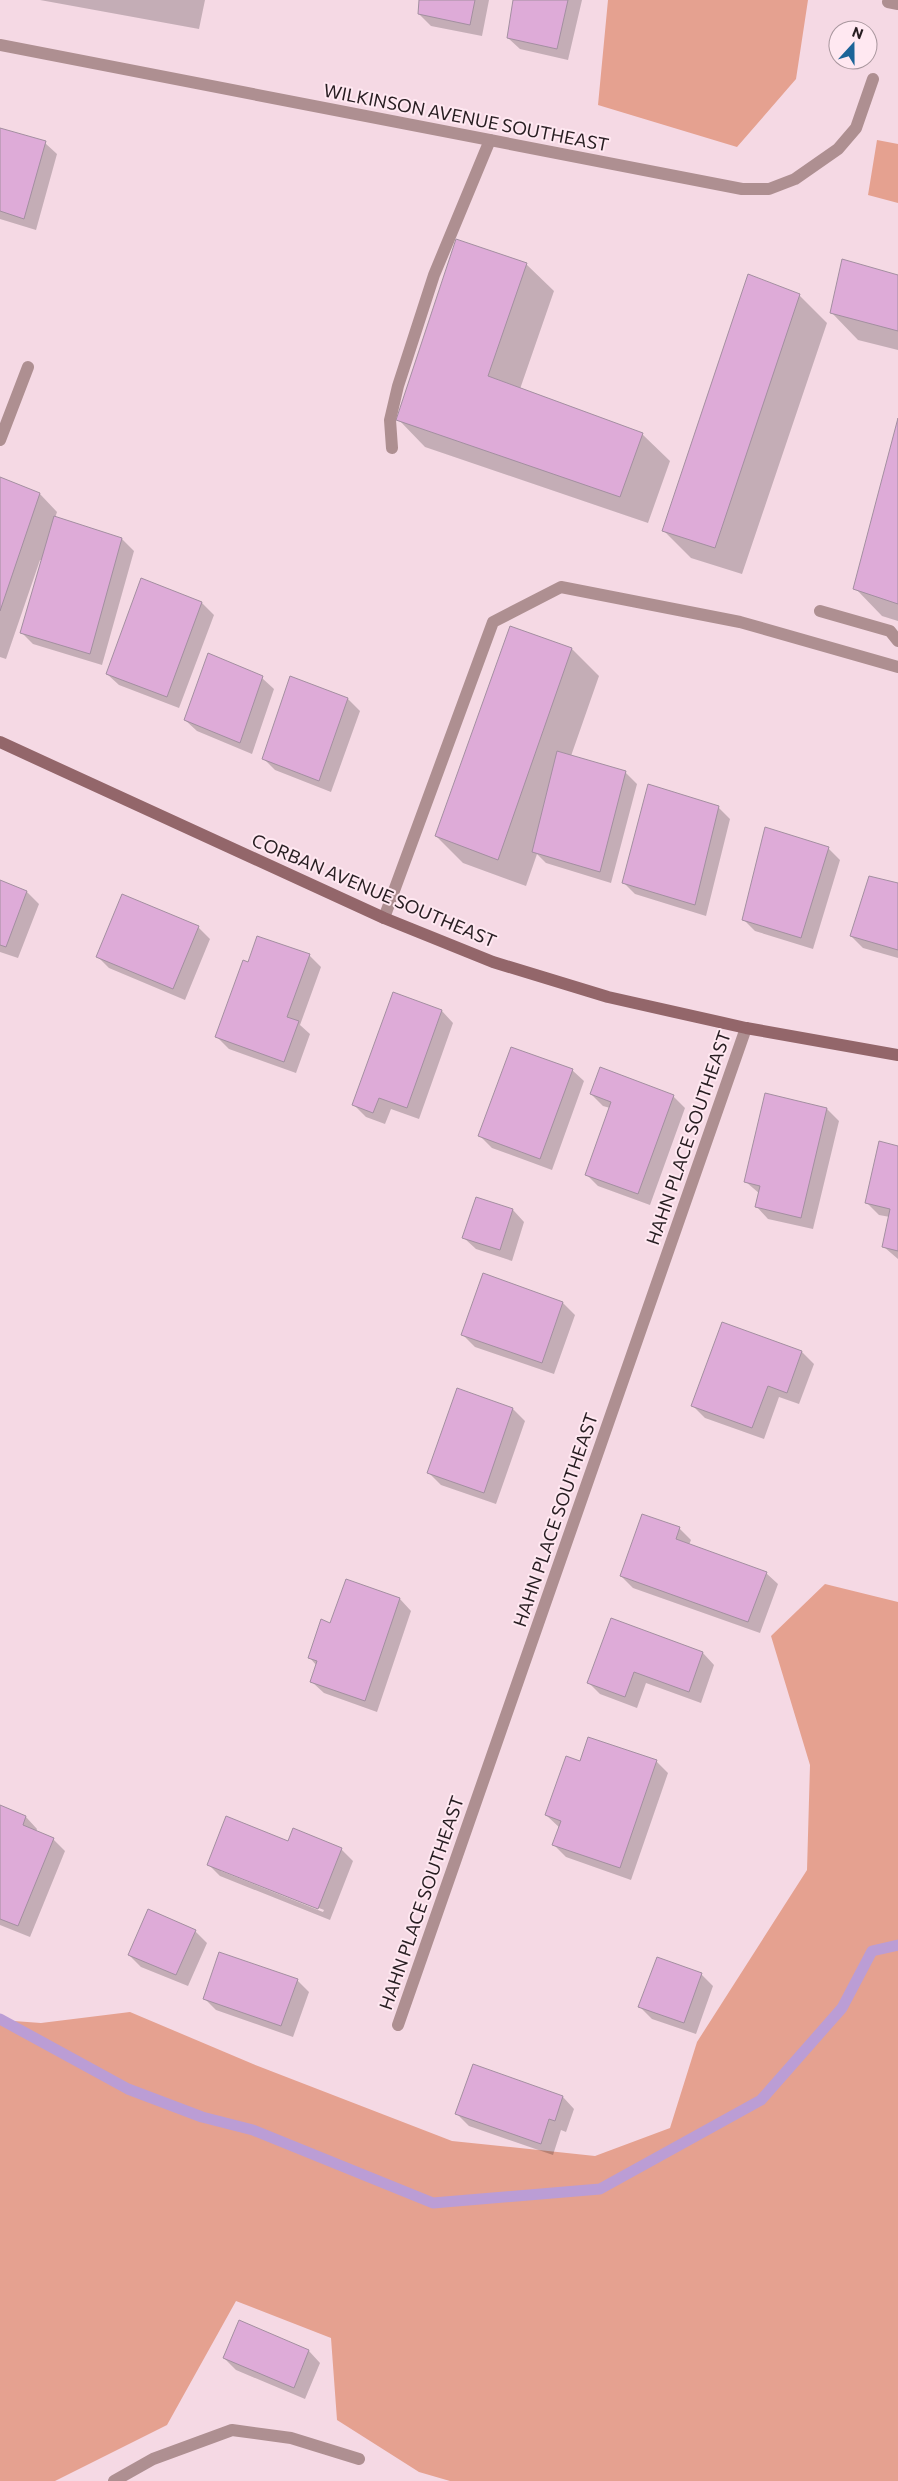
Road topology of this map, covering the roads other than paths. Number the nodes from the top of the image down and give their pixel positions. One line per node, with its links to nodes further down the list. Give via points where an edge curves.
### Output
1 (0, 45): 3 (street, WILKINSON AVENUE SOUTHEAST)
2 (873, 79): 3 (street, WILKINSON AVENUE SOUTHEAST, via 856,128 838,149 795,179 769,189 742,189)
3 (490, 140): 6 (street, via 434,275 398,386 390,420)
4 (28, 367): 5 (street)
5 (0, 440)
6 (392, 448)
7 (820, 611): 8 (street, via 890,631)
8 (898, 641)
9 (898, 668): 11 (street, via 740,622 561,587 493,622)
10 (0, 742): 11 (main road, CORBAN AVENUE SOUTHEAST)
11 (384, 918): 12 (main road, CORBAN AVENUE SOUTHEAST, via 502,965 608,997)
12 (746, 1028): 13 (main road, CORBAN AVENUE SOUTHEAST); 14 (street, HAHN PLACE SOUTHEAST)
13 (898, 1056)
14 (398, 2025)
15 (359, 2459): 16 (street, via 291,2438 232,2430 153,2459)
16 (114, 2481)

